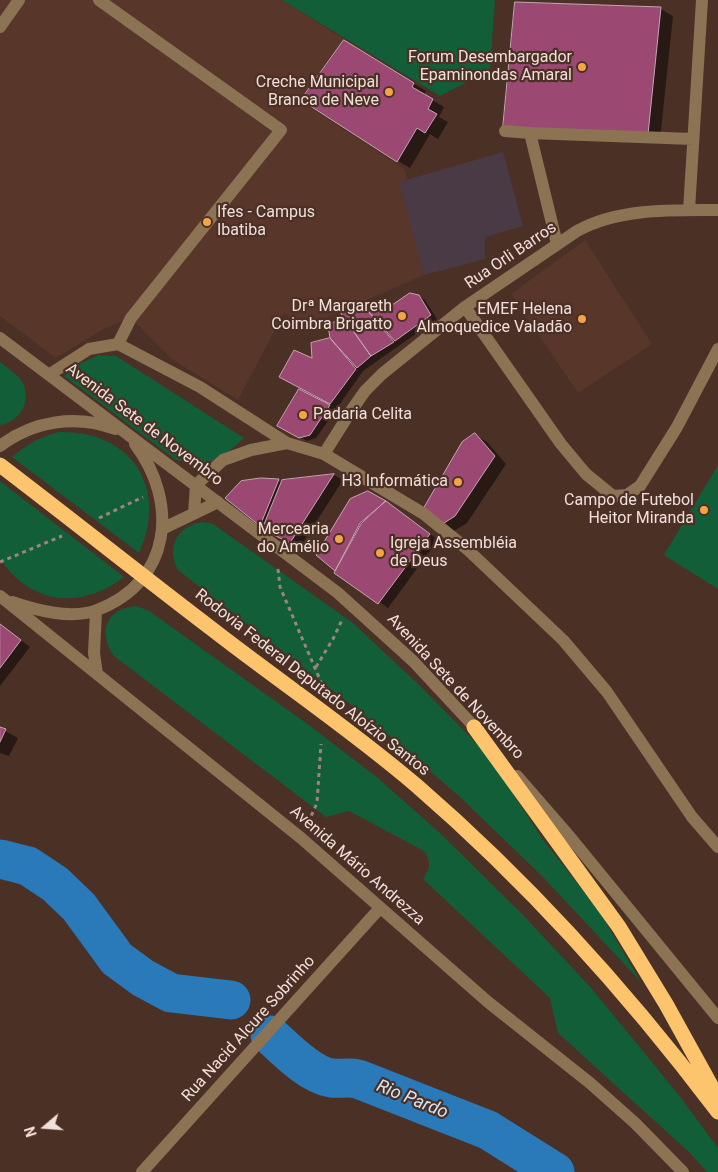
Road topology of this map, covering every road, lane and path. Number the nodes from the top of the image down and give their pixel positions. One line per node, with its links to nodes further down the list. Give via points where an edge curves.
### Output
1 (19, 0): 4 (street)
2 (99, 0): 13 (street, via 281,130 131,318)
3 (702, 0): 7 (street)
4 (0, 28)
5 (505, 131): 6 (street)
6 (530, 133): 7 (street); 10 (street)
7 (693, 139): 8 (street)
8 (690, 210): 9 (street, Rua Orli Barros); 10 (street, Rua Orli Barros, via 594,221)
9 (718, 210)
10 (557, 244): 11 (street, Rua Orli Barros)
11 (465, 307): 14 (street, via 560,444 586,474 613,496 627,495 640,486 678,427); 19 (street, Rua Orli Barros, via 365,391)
12 (0, 338): 15 (street, Avenida Sete de Novembro)
13 (118, 344): 15 (street, via 89,349); 17 (street, via 200,387)
14 (718, 349)
15 (50, 374): 16 (street, Avenida Sete de Novembro)
16 (128, 435): 18 (street, via 98,424 65,421 33,428); 21 (street, Avenida Sete de Novembro); 22 (street, via 150,467)
17 (287, 443): 19 (street); 21 (street, via 250,450 223,460)
18 (0, 446)
19 (324, 454): 40 (street, via 424,514 473,555 563,640 607,692 692,817)
20 (0, 465): 30 (highway, Rodovia Federal Deputado Aloízio Santos)
21 (196, 485): 23 (street, Avenida Sete de Novembro); 24 (street)
22 (159, 489): 25 (path); 26 (street)
23 (218, 502): 24 (street); 37 (street, Avenida Sete de Novembro, via 373,623)
24 (194, 513): 26 (street)
25 (93, 521)
26 (164, 528): 30 (street, via 156,556)
27 (66, 534): 28 (path)
28 (0, 562)
29 (277, 564): 34 (path, via 280,587)
30 (145, 576): 32 (street, via 131,591); 44 (highway, Rodovia Federal Deputado Aloízio Santos, via 374,750 460,825 580,944)
31 (1, 596): 32 (street, via 36,610 58,614); 35 (street, Avenida Mário Andrezza)
32 (96, 611): 35 (street, via 94,653)
33 (344, 617): 34 (path)
34 (315, 667): 36 (path)
35 (97, 674): 39 (street, Avenida Mário Andrezza)
36 (325, 692)
37 (474, 727): 42 (street, Avenida Sete de Novembro, via 570,837); 43 (highway, via 619,927)
38 (321, 744): 39 (path, via 317,803)
39 (301, 838): 41 (street, Avenida Mário Andrezza)
40 (718, 847)
41 (380, 908): 45 (street, Rua Nacid Alcure Sobrinho); 46 (street, Avenida Mário Andrezza, via 488,1002 590,1083)
42 (718, 1018)
43 (718, 1098)
44 (718, 1112)
45 (142, 1172)
46 (683, 1172)

